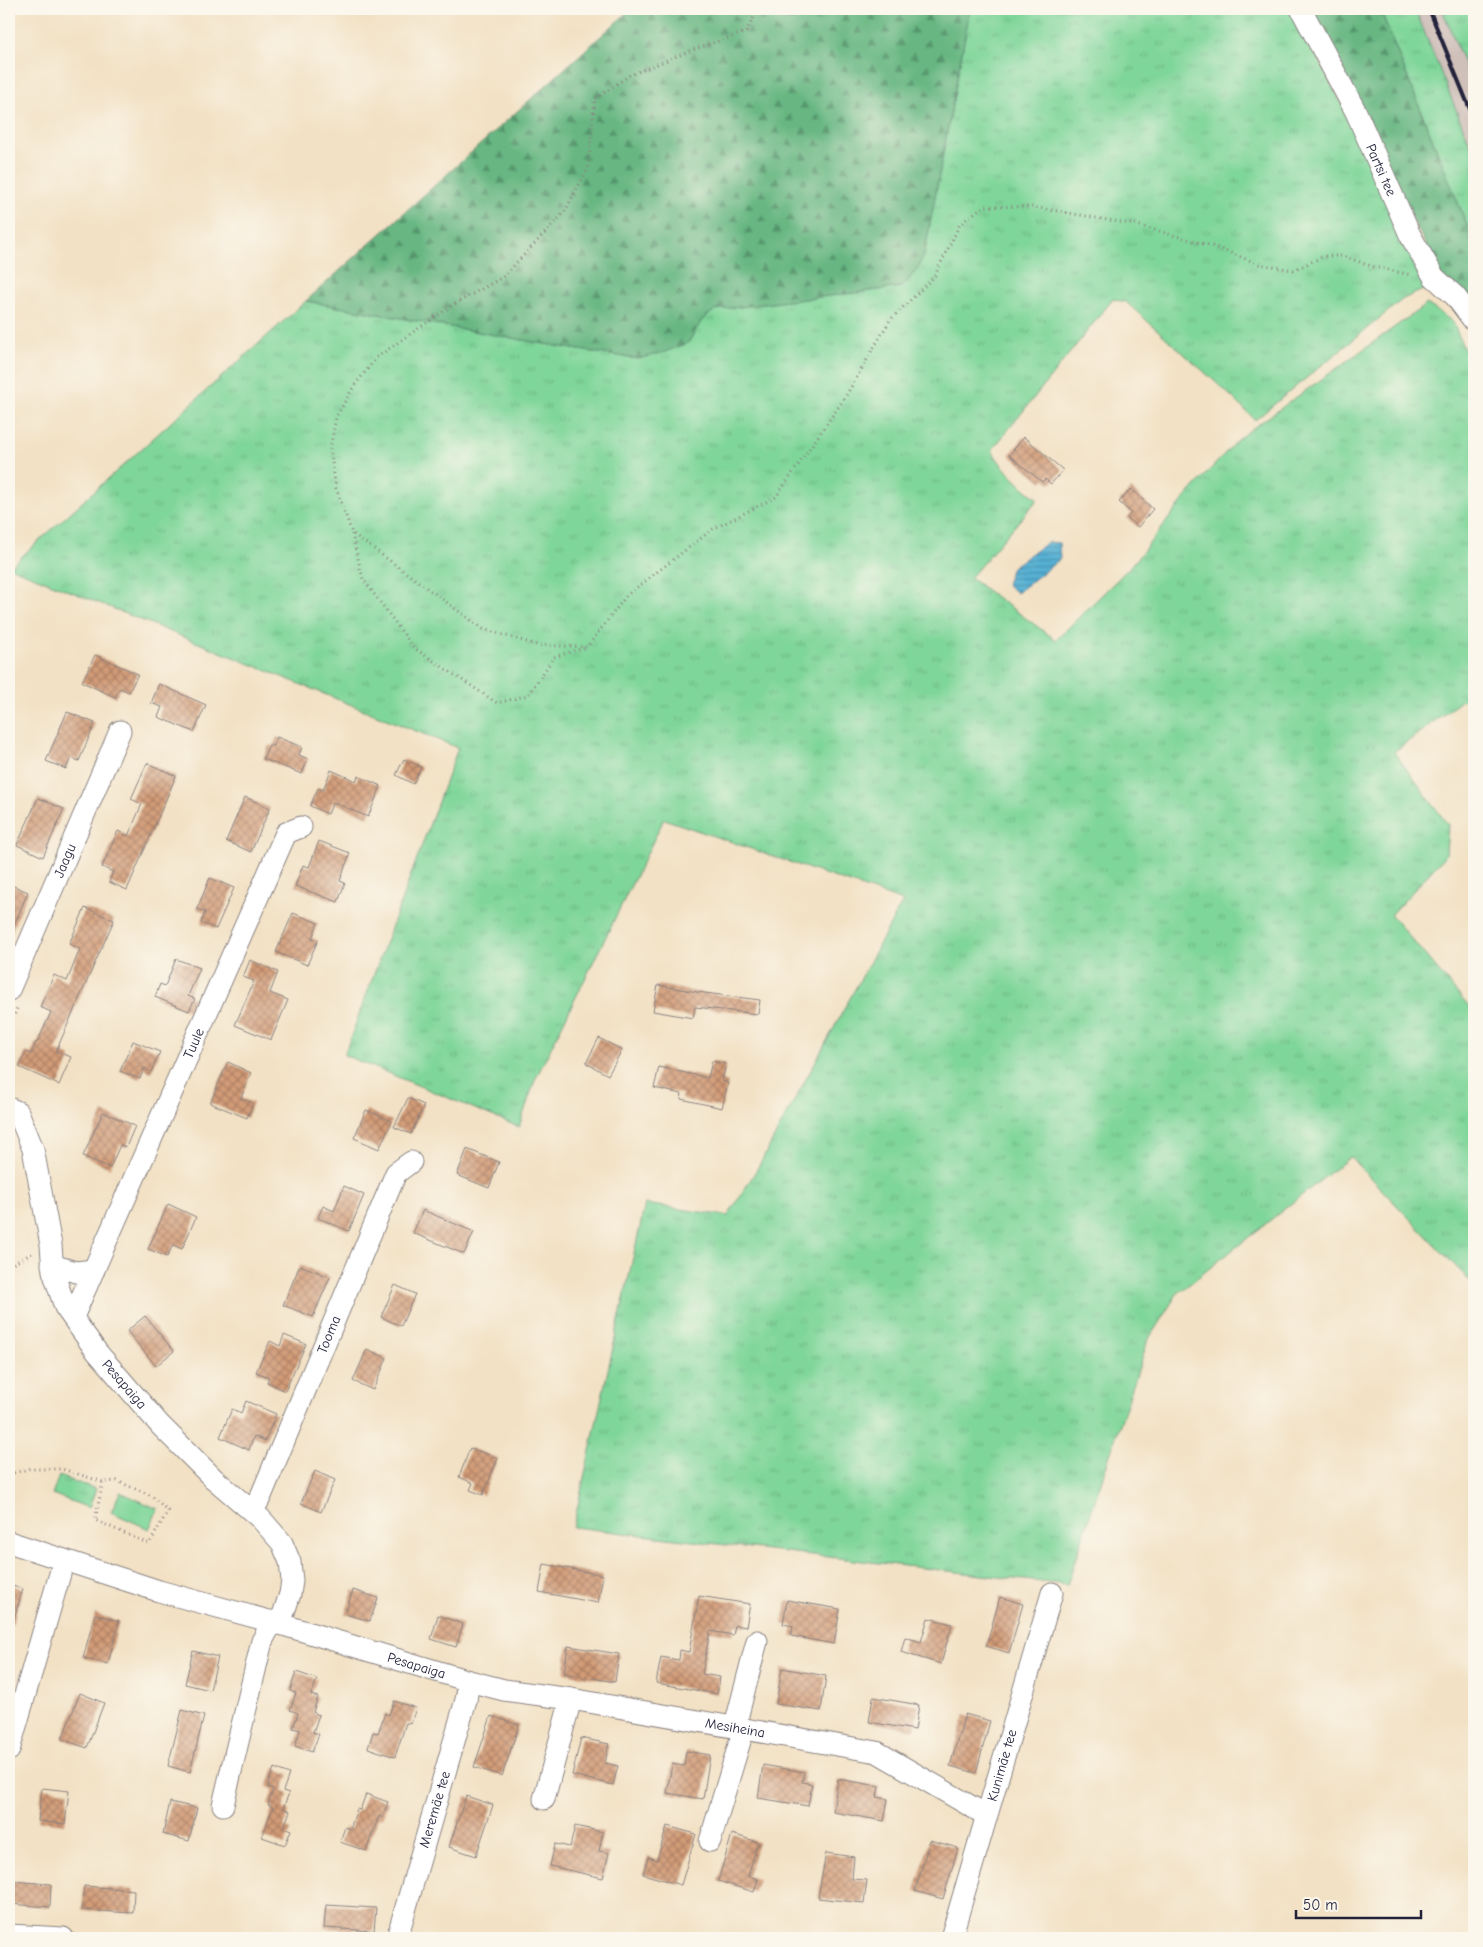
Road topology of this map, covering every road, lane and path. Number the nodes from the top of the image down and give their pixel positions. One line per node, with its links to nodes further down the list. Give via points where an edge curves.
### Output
1 (758, 9): 5 (path, via 746,32 630,75 595,99 588,168 564,213 503,277 451,306 377,357 354,386 336,417 330,449 336,488)
2 (1301, 9): 4 (street, Partsi tee, via 1356,112 1410,235 1434,277 1455,296)
3 (1420, 279): 6 (path, via 1343,256 1324,256 1294,270 1259,264 1212,246 1137,225 1034,207 984,206 960,224 934,277 890,320 844,399 776,497 713,529 627,595)
4 (1474, 321)
5 (352, 533): 6 (path, via 483,629 538,646); 6 (path, via 363,579 414,648 497,703 528,695 554,657)
6 (587, 647)
7 (120, 731): 9 (street, Jaagu)
8 (301, 827): 13 (street, Tuule, via 286,834)
9 (9, 990)
10 (9, 1108): 12 (street, Pesapaiga, via 18,1112 34,1149)
11 (411, 1162): 17 (street, Tooma, via 396,1173)
12 (52, 1265): 13 (street, via 76,1272); 14 (street, Pesapaiga, via 65,1307)
13 (94, 1270): 14 (street, Tuule)
14 (73, 1317): 17 (street, Pesapaiga, via 97,1352 160,1425 213,1478)
15 (9, 1474): 16 (path, via 29,1469 62,1468)
16 (103, 1482): 16 (path, via 117,1481 136,1488 152,1496 168,1511 149,1544 95,1520)
17 (253, 1511): 21 (street, Pesapaiga, via 282,1543 290,1562 290,1594)
18 (9, 1542): 19 (street, Pesapaiga)
19 (64, 1560): 21 (street, Pesapaiga); 26 (street)
20 (1052, 1593): 29 (street, Kunimäe tee)
21 (276, 1622): 23 (street, Pesapaiga); 28 (street, via 262,1641)
22 (757, 1640): 25 (street)
23 (469, 1681): 24 (street, Mesiheina, via 504,1690); 33 (street, Meremäe tee)
24 (572, 1699): 25 (street, Mesiheina); 27 (street)
25 (739, 1727): 29 (street, Mesiheina, via 877,1752); 30 (street)
26 (9, 1750)
27 (544, 1800)
28 (223, 1805)
29 (986, 1815): 34 (street, Kunimäe tee)
30 (710, 1841)
31 (9, 1935): 32 (street)
32 (63, 1938)
33 (397, 1938)
34 (951, 1938)

